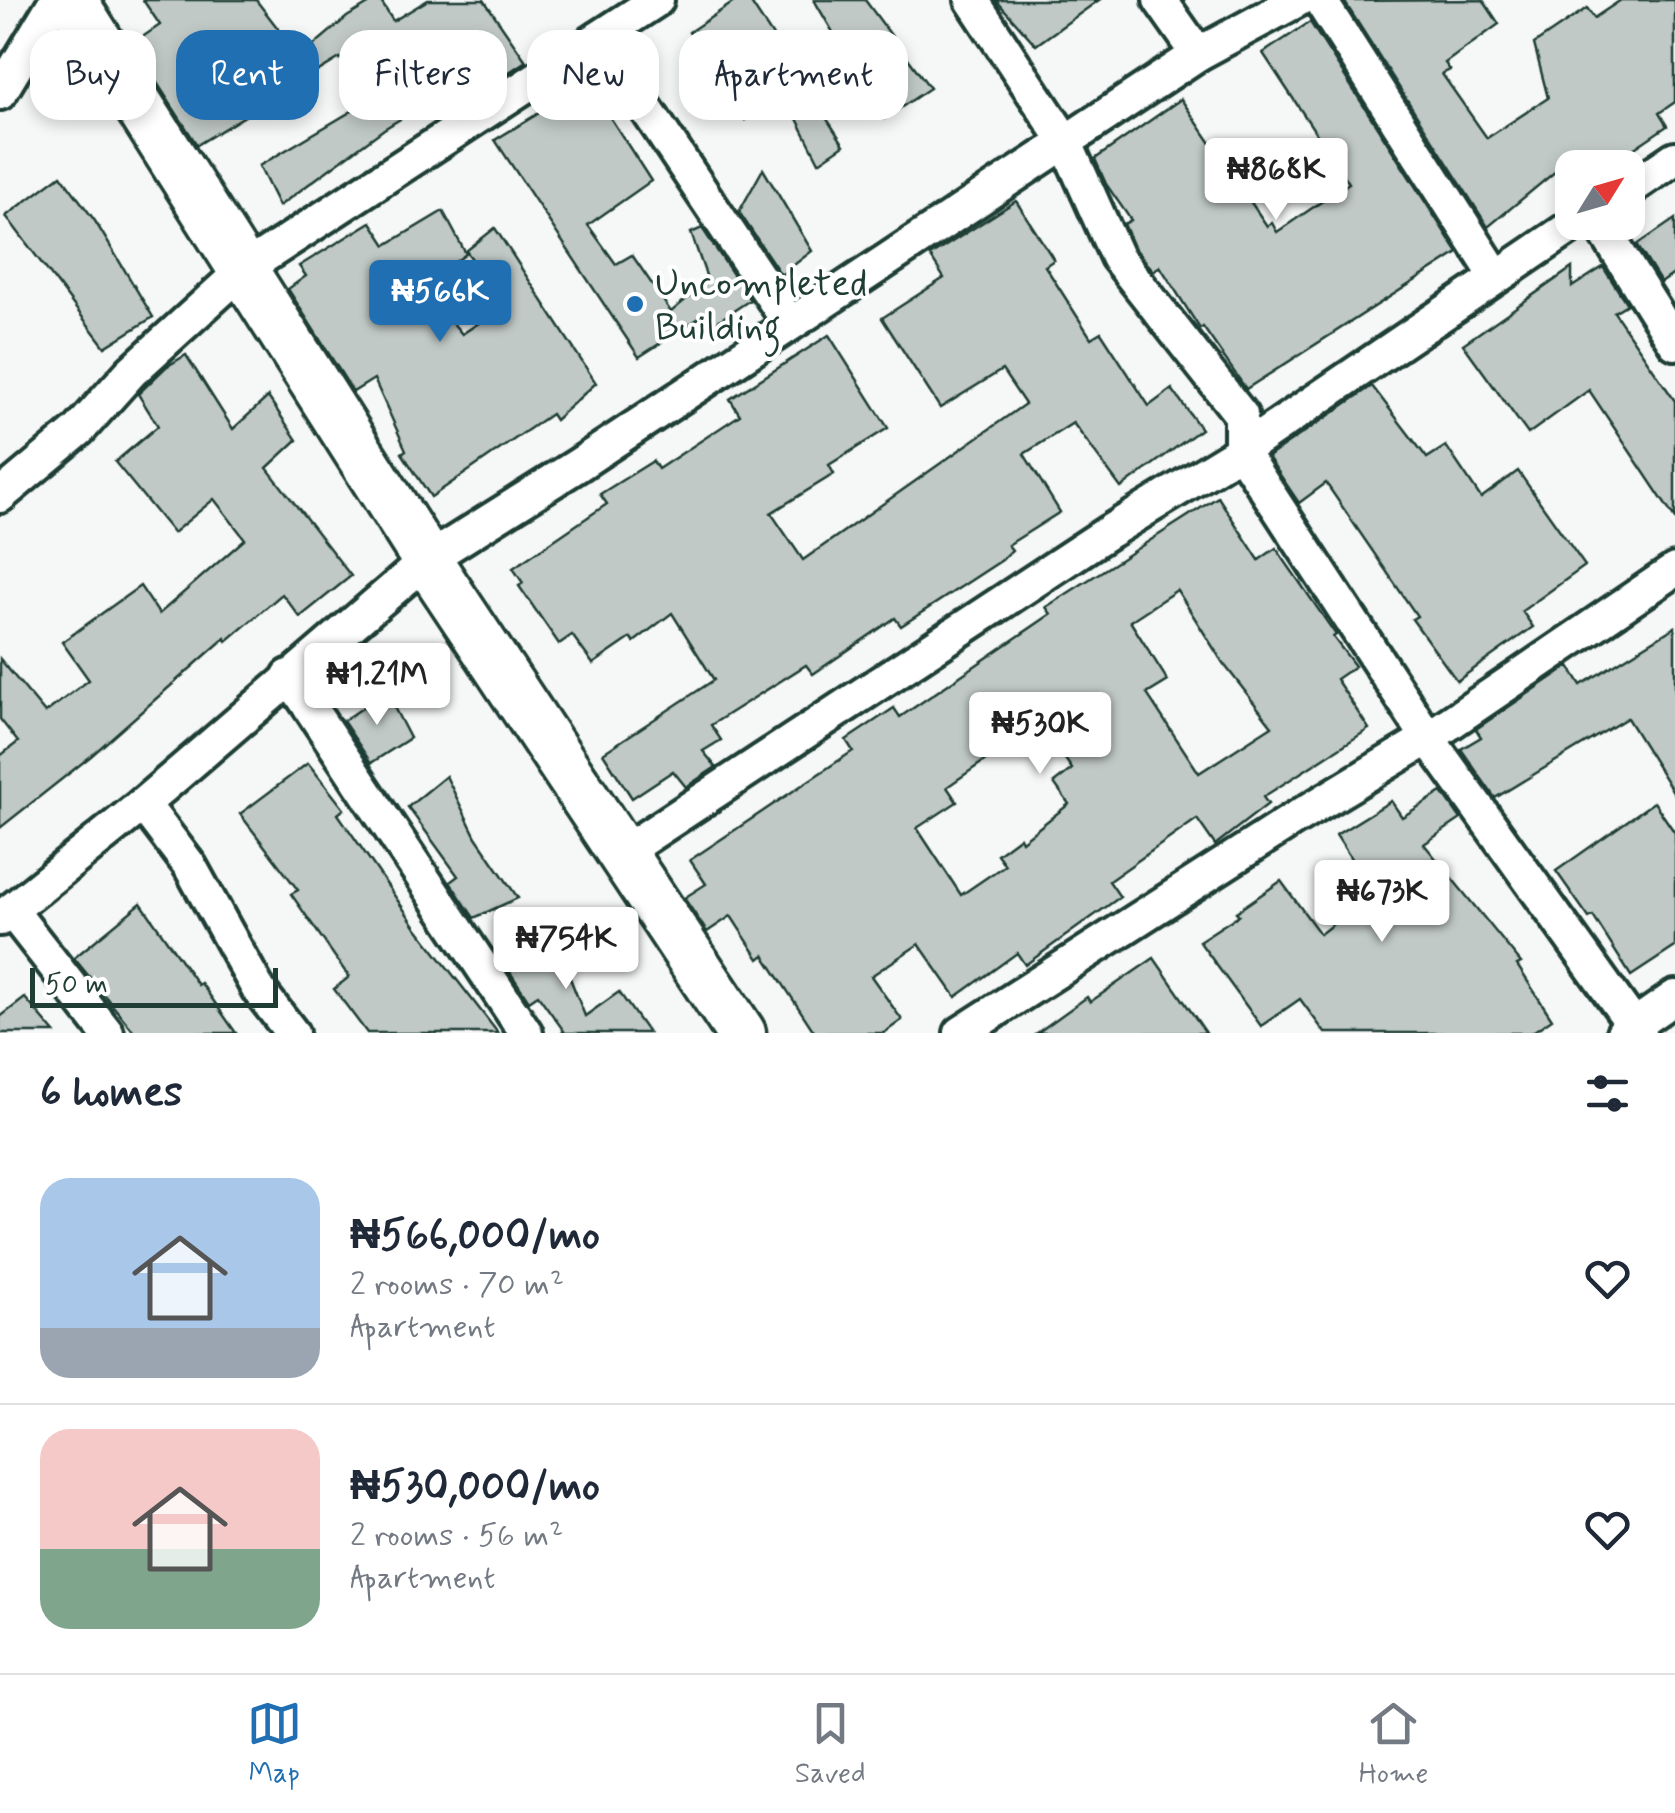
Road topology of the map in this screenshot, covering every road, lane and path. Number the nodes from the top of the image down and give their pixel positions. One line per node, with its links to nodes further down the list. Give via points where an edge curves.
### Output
1 (56, 0): 11 (street)
2 (72, 0): 18 (street)
3 (657, 0): 8 (street)
4 (972, 0): 13 (street)
5 (1160, 0): 9 (street)
6 (1298, 0): 9 (street)
7 (1320, 0): 19 (street)
8 (611, 30)
9 (1198, 54): 13 (street)
10 (527, 85): 18 (street)
11 (0, 92)
12 (654, 120): 20 (street)
13 (1065, 141): 20 (street); 22 (street, via 1118,256 1241,416)
14 (1675, 158): 15 (street)
15 (1645, 178)
16 (1555, 237): 19 (street)
17 (1610, 240): 21 (street)
18 (243, 270): 23 (street, via 131,372 80,430); 24 (street)
19 (1496, 276): 22 (street)
20 (790, 324): 24 (street)
21 (1675, 343)
22 (1241, 451): 27 (street); 29 (street)
23 (0, 496)
24 (428, 560): 26 (street); 29 (street)
25 (1675, 570): 27 (street)
26 (288, 676): 28 (street); 35 (street)
27 (1428, 738): 32 (street); 37 (street)
28 (144, 804): 30 (street); 34 (street)
29 (622, 853): 36 (street)
30 (6, 914): 33 (street)
31 (1675, 998): 32 (street)
32 (1632, 1030)
33 (107, 1033)
34 (292, 1033)
35 (526, 1033)
36 (741, 1033)
37 (961, 1033)

